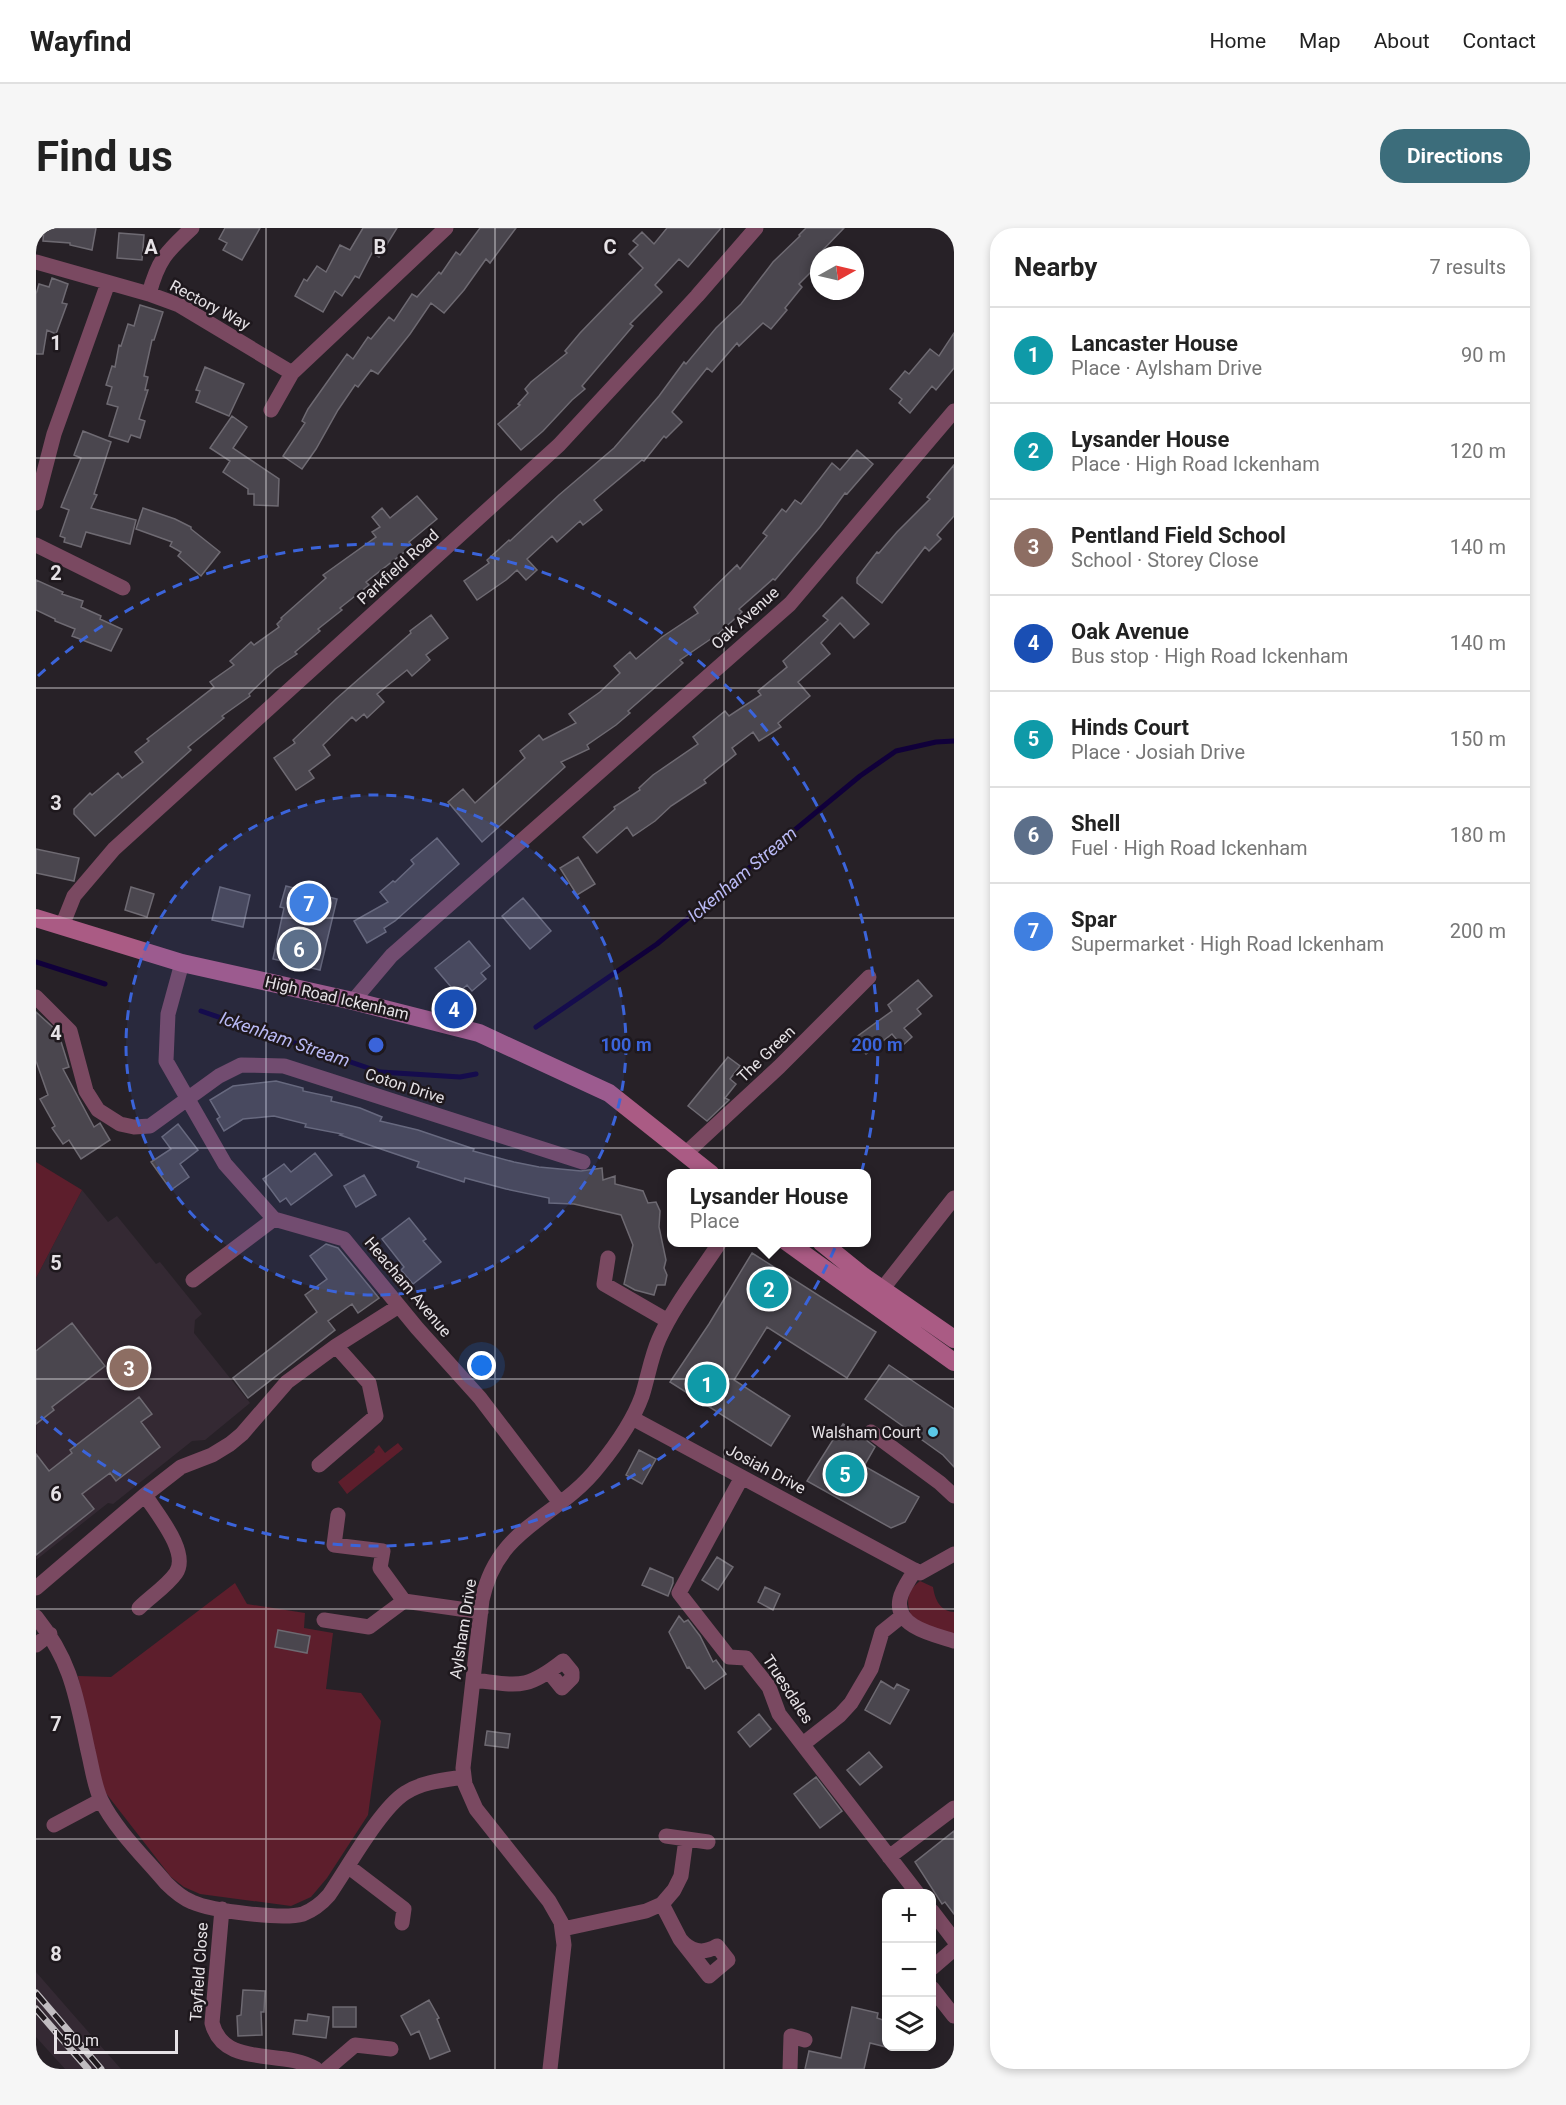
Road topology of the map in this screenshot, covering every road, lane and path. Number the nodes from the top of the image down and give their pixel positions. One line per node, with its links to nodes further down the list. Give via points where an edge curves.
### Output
1 (192, 228): 6 (street, via 164,254)
2 (446, 228): 7 (street)
3 (756, 228): 14 (street, Parkfield Road, via 559,445 114,849 74,896)
4 (36, 262): 5 (street, Rectory Way)
5 (108, 283): 6 (street, Rectory Way); 10 (street, via 54,434)
6 (149, 294): 7 (street, Rectory Way, via 179,305)
7 (292, 373): 8 (street)
8 (271, 410)
9 (954, 411): 18 (street, Oak Avenue, via 790,604 392,956)
10 (36, 503)
11 (36, 545): 12 (street)
12 (123, 588)
13 (36, 918): 14 (main road, High Road Ickenham)
14 (62, 926): 15 (main road, High Road Ickenham)
15 (182, 963): 18 (main road, High Road Ickenham); 19 (street, via 168,1014 166,1061)
16 (869, 976): 20 (street, The Green)
17 (36, 997): 19 (street, Coton Drive, via 70,1031 86,1092 98,1110 120,1124 150,1126)
18 (353, 1001): 20 (main road, High Road Ickenham, via 479,1033 556,1068 609,1093)
19 (186, 1099): 21 (street, Coton Drive, via 241,1065 284,1066); 24 (street, via 225,1164)
20 (685, 1154): 22 (main road, High Road Ickenham)
21 (583, 1162)
22 (706, 1169)
23 (954, 1198): 30 (street)
24 (274, 1219): 29 (street); 31 (street, Heacham Avenue, via 344,1239)
25 (717, 1247): 32 (street, Aylsham Drive)
26 (795, 1247): 30 (main road)
27 (825, 1247): 30 (main road)
28 (608, 1258): 32 (street, via 604,1284)
29 (193, 1280)
30 (877, 1296): 33 (main road); 35 (main road)
31 (399, 1306): 34 (street); 42 (street, Heacham Avenue, via 480,1398)
32 (668, 1321): 36 (street, Aylsham Drive)
33 (954, 1340)
34 (336, 1346): 38 (street, via 369,1383 376,1416); 40 (street, via 287,1382 230,1444 181,1467)
35 (954, 1362)
36 (632, 1418): 39 (street, Josiah Drive); 42 (street, Aylsham Drive, via 591,1475)
37 (871, 1432): 41 (street)
38 (319, 1465)
39 (742, 1477): 45 (street, Josiah Drive); 58 (street, Truesdales, via 680,1593 729,1657 746,1658 769,1687 779,1714)
40 (145, 1495): 46 (street); 48 (street, via 178,1548 180,1559 177,1572)
41 (954, 1496)
42 (560, 1503): 49 (street, Aylsham Drive, via 516,1537 500,1555 489,1576)
43 (338, 1515): 47 (street, via 334,1545 383,1551 380,1569)
44 (954, 1554): 45 (street, via 920,1573)
45 (915, 1570): 50 (street, via 900,1598)
46 (36, 1588)
47 (404, 1601): 49 (street); 52 (street, via 369,1627)
48 (139, 1608)
49 (481, 1611): 57 (street, Aylsham Drive)
50 (903, 1616): 54 (street, via 929,1634); 58 (street, via 882,1632 871,1669 846,1710)
51 (36, 1617): 53 (street)
52 (324, 1620)
53 (50, 1634): 55 (street); 60 (street, via 72,1677)
54 (954, 1641)
55 (36, 1645)
56 (549, 1672): 57 (street, via 522,1684)
57 (473, 1680): 59 (street, Aylsham Drive)
58 (803, 1744): 66 (street, Truesdales)
59 (464, 1777): 67 (street, via 421,1786 404,1794 381,1818); 73 (street, Aylsham Drive, via 476,1809 549,1901)
60 (101, 1800): 62 (street); 70 (street, via 174,1891 191,1902)
61 (954, 1808): 66 (street)
62 (54, 1825)
63 (666, 1836): 64 (street)
64 (686, 1839): 65 (street); 69 (street, via 681,1876)
65 (708, 1842)
66 (889, 1857): 68 (street, Truesdales)
67 (349, 1867): 70 (street, via 322,1903 304,1913 283,1916); 72 (street, via 404,1909)
68 (915, 1889)
69 (662, 1904): 73 (street, via 651,1910); 74 (street)
70 (222, 1909): 82 (street, Tayfield Close, via 212,2024 217,2038 234,2053 296,2061)
71 (936, 1918): 75 (street)
72 (402, 1923)
73 (562, 1929): 84 (street, Aylsham Drive, via 564,1945)
74 (680, 1939)
75 (954, 1940)
76 (954, 1949): 77 (street)
77 (936, 1965)
78 (936, 1993): 79 (street)
79 (954, 2016)
80 (805, 2040): 85 (street, via 791,2036)
81 (391, 2049): 83 (street, via 356,2045)
82 (316, 2069)
83 (327, 2069)
84 (550, 2069)
85 (790, 2069)

